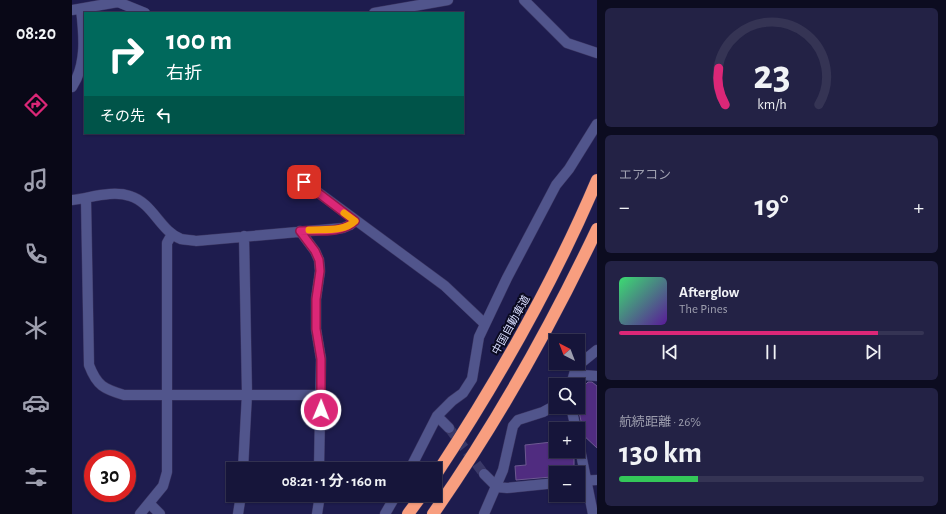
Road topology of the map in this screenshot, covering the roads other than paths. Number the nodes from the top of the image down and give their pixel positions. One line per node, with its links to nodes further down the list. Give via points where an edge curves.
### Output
1 (448, 0): 5 (street)
2 (524, 0): 6 (street, via 567,43)
3 (77, 9): 4 (street, via 118,2); 7 (street, via 84,39 81,67)
4 (143, 12)
5 (380, 12)
6 (597, 53)
7 (72, 87)
8 (597, 124): 18 (street, via 556,185)
9 (597, 180): 32 (highway, 中国自動車道, via 556,269 521,336 480,407)
10 (304, 182): 13 (street)
11 (86, 198): 12 (street); 16 (street, via 115,194 130,196 144,203); 24 (street, via 89,365 94,379 106,390 124,396)
12 (72, 200)
13 (355, 221): 15 (street, via 343,228); 18 (street, via 445,286)
14 (597, 229): 50 (highway, via 538,347 496,418)
15 (300, 231): 17 (street); 25 (street, via 319,260 316,329 321,359)
16 (172, 234): 17 (street, via 196,241); 24 (street, via 167,244)
17 (244, 236): 23 (street)
18 (485, 324): 27 (street, via 479,337 472,379 464,393)
19 (597, 350): 21 (street, via 576,367)
20 (597, 376): 22 (street, via 582,375)
21 (573, 378)
22 (578, 378)
23 (247, 394): 24 (street); 25 (street); 29 (street)
24 (167, 395): 43 (street, via 167,472 163,486)
25 (322, 395): 30 (street)
26 (549, 409): 37 (street, via 518,420 513,426 503,470)
27 (437, 416): 28 (street); 31 (street)
28 (449, 428)
29 (243, 462)
30 (319, 462)
31 (414, 462)
32 (442, 465)
33 (484, 474): 37 (street)
34 (585, 480): 35 (street)
35 (597, 480)
36 (549, 484): 37 (street)
37 (496, 487): 51 (street)
38 (585, 489): 52 (street)
39 (240, 502): 46 (street)
40 (319, 502): 47 (street)
41 (392, 502): 48 (street)
42 (417, 502): 49 (highway)
43 (150, 504): 44 (street); 45 (street)
44 (140, 514)
45 (160, 514)
46 (238, 514)
47 (317, 514)
48 (385, 514)
49 (408, 514)
50 (433, 514)
51 (484, 514)
52 (593, 514)

